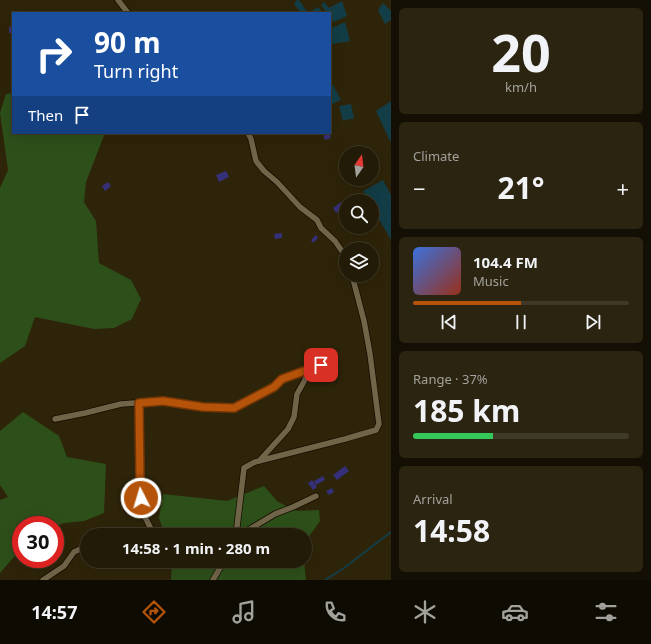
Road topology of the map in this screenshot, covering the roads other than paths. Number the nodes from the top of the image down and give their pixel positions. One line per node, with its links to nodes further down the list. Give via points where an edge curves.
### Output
1 (118, 0): 2 (street)
2 (127, 12)
3 (248, 134): 4 (street, via 256,161 264,171 317,220 321,228)
4 (339, 246)
5 (354, 282): 10 (street, via 370,354 379,424 376,430)
6 (321, 365): 7 (street)
7 (308, 370): 8 (street, via 282,379 274,387 234,408 203,407 163,401); 10 (street, via 297,394 294,417 288,429)
8 (139, 403): 9 (street, via 121,404); 12 (street, via 140,482 143,513)
9 (55, 419)
10 (260, 460): 13 (street, via 244,468)
11 (316, 496): 14 (street, via 275,514)
12 (150, 528)
13 (237, 528)
14 (252, 528)
15 (80, 549): 17 (street, via 74,552 64,566)
16 (220, 568): 18 (street)
17 (43, 580)
18 (213, 580)

